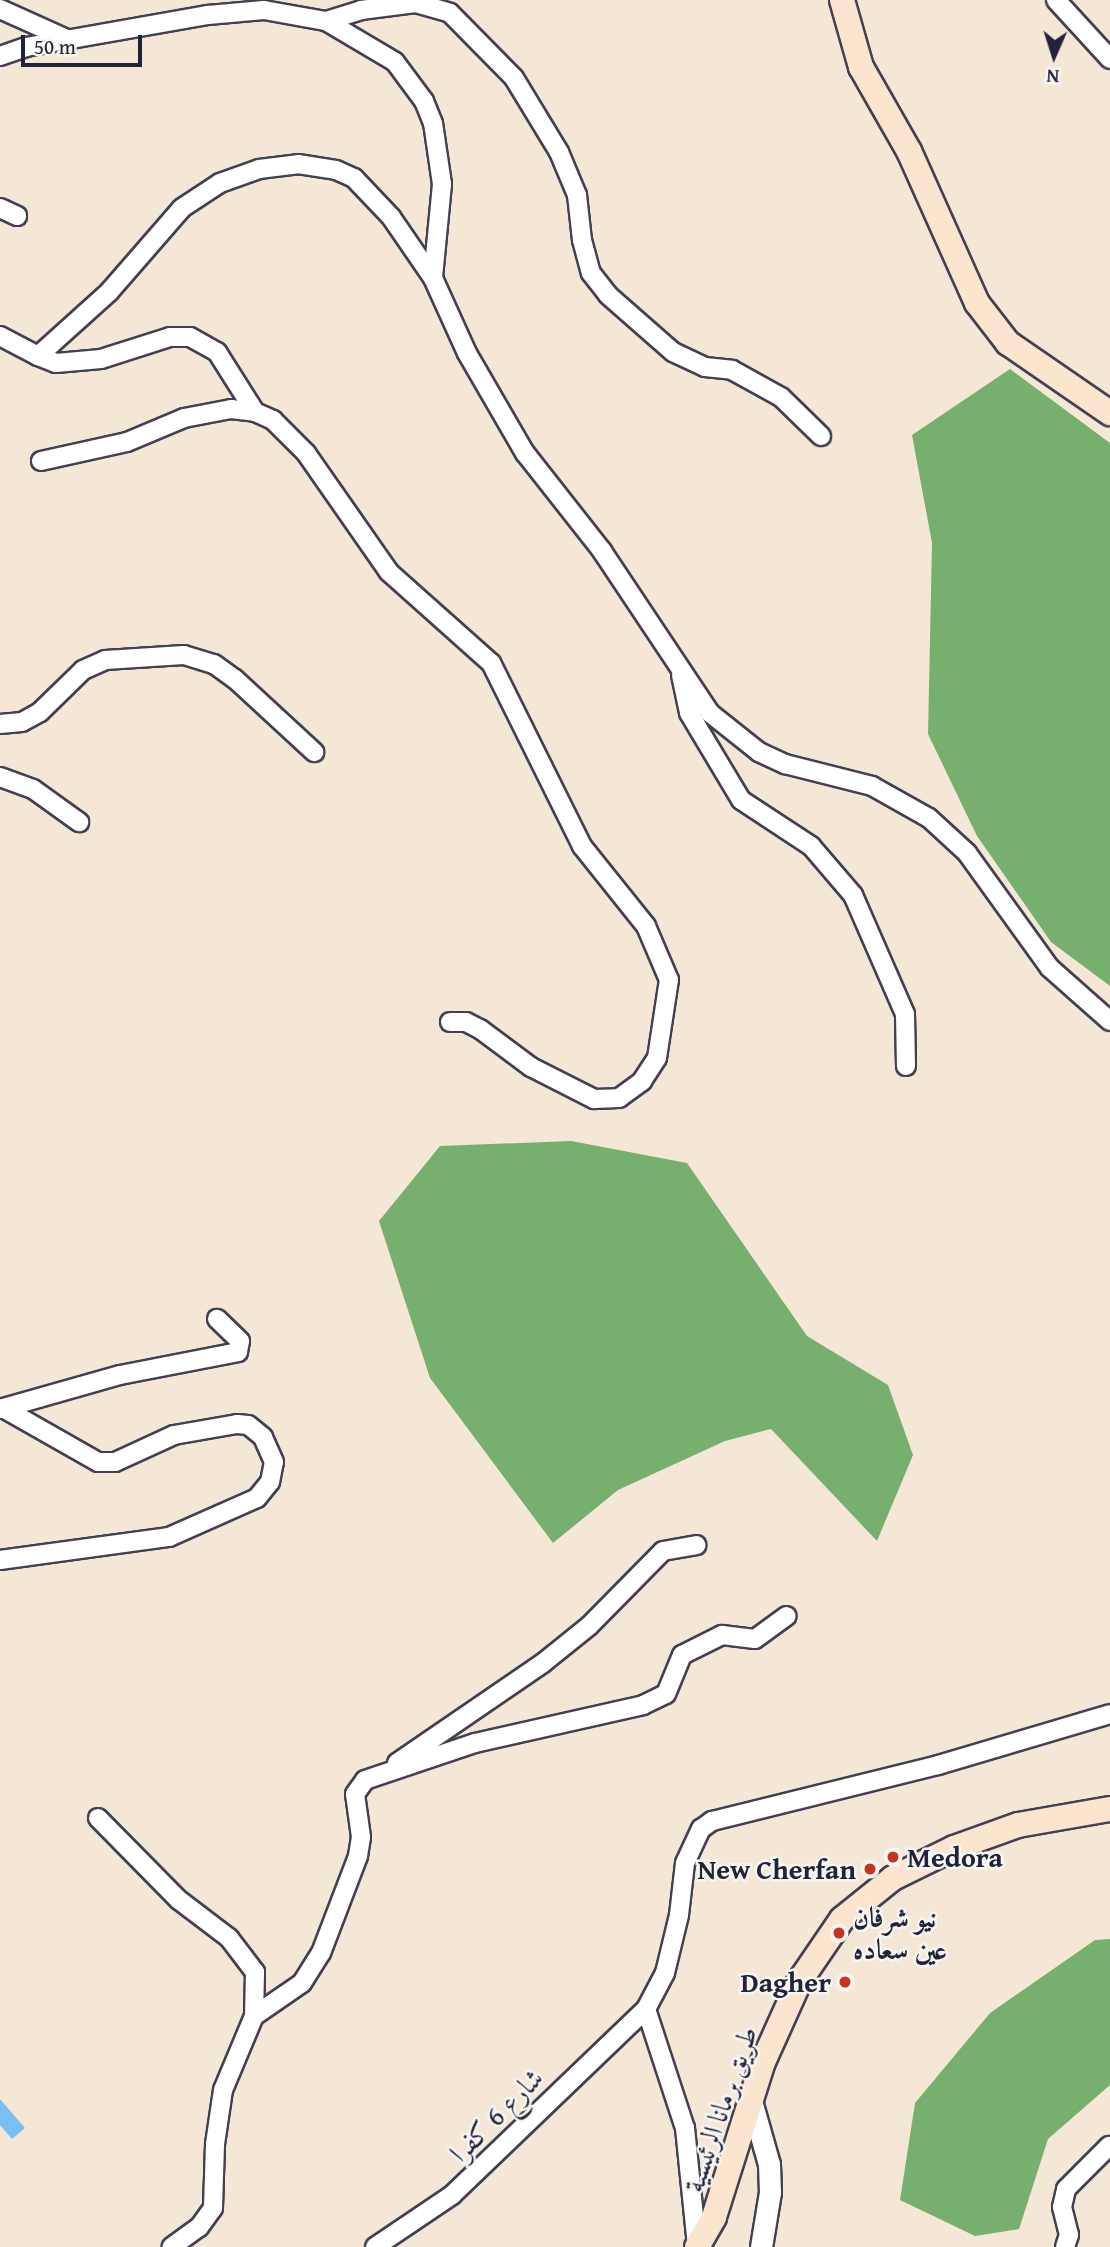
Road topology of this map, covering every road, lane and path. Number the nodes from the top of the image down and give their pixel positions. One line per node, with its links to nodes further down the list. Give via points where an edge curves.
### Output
1 (842, 0): 14 (main road, via 861,66 908,151 977,303 1008,343)
2 (1056, 0): 7 (street)
3 (0, 9): 5 (street)
4 (326, 21): 5 (street, via 297,13 242,12); 10 (street, via 395,62 424,101 435,133 442,184); 15 (street, via 361,10 416,3 450,13 514,78 559,152 577,195 591,273 608,295 673,352 705,367 732,370 781,397)
5 (69, 40): 6 (street)
6 (0, 56)
7 (1110, 59)
8 (0, 208): 9 (street)
9 (17, 216)
10 (433, 278): 12 (street, via 391,217 354,178 298,164 259,169 220,183 182,208 109,292); 17 (street, via 467,353 525,453 602,551)
11 (0, 336): 12 (street)
12 (38, 356): 13 (street, via 56,363 89,360 170,337 190,337 216,352 234,373)
13 (255, 412): 16 (street, via 231,409 184,418 127,442); 22 (street, via 273,420 306,453 389,572 491,663 582,846 646,926 669,980 657,1058 642,1081 619,1098 594,1099 531,1067 480,1029)
14 (1110, 413)
15 (821, 436)
16 (41, 461)
17 (681, 675): 23 (street, via 710,713 745,744 785,764 872,786 904,800 948,832 968,853 1030,945); 24 (street, via 689,713 741,800 811,846 853,895 905,1014)
18 (0, 724): 19 (street, via 22,722 40,712 83,670 105,660 184,655 214,664 235,679)
19 (314, 752)
20 (0, 778): 21 (street, via 33,789)
21 (79, 821)
22 (450, 1021)
23 (1110, 1021)
24 (906, 1066)
25 (217, 1319): 26 (street, via 240,1341 238,1352 120,1375)
26 (2, 1408): 28 (street, via 98,1462 116,1462 174,1436 237,1424 248,1425 263,1437 274,1462 270,1482 257,1498 169,1538)
27 (696, 1545): 31 (street, via 663,1551 580,1633)
28 (0, 1560)
29 (787, 1616): 31 (street, via 755,1639 722,1635 682,1656 666,1694 643,1704 475,1744)
30 (1110, 1714): 34 (street, via 938,1765 712,1821 701,1829 685,1863 679,1915 664,1973)
31 (387, 1773): 35 (street, via 365,1780 355,1794 358,1856 310,1973 293,1991)
32 (1110, 1809): 36 (main road, طريق برمانا الرئيسية, via 1043,1819 993,1833 893,1878 864,1897 834,1930 799,1982)
33 (98, 1818): 35 (street, via 179,1900 245,1956 255,1972)
34 (646, 2010): 39 (street, شارع 6 كفرا, via 452,2195); 40 (street, via 685,2128)
35 (254, 2016): 38 (street, via 223,2090 213,2208 199,2227)
36 (750, 2097): 40 (main road, طريق برمانا الرئيسية, via 714,2217); 41 (street, via 769,2164 770,2192)
37 (1109, 2146): 42 (street, via 1066,2189 1062,2207 1069,2235)
38 (171, 2247)
39 (375, 2247)
40 (697, 2247)
41 (761, 2247)
42 (1065, 2247)

